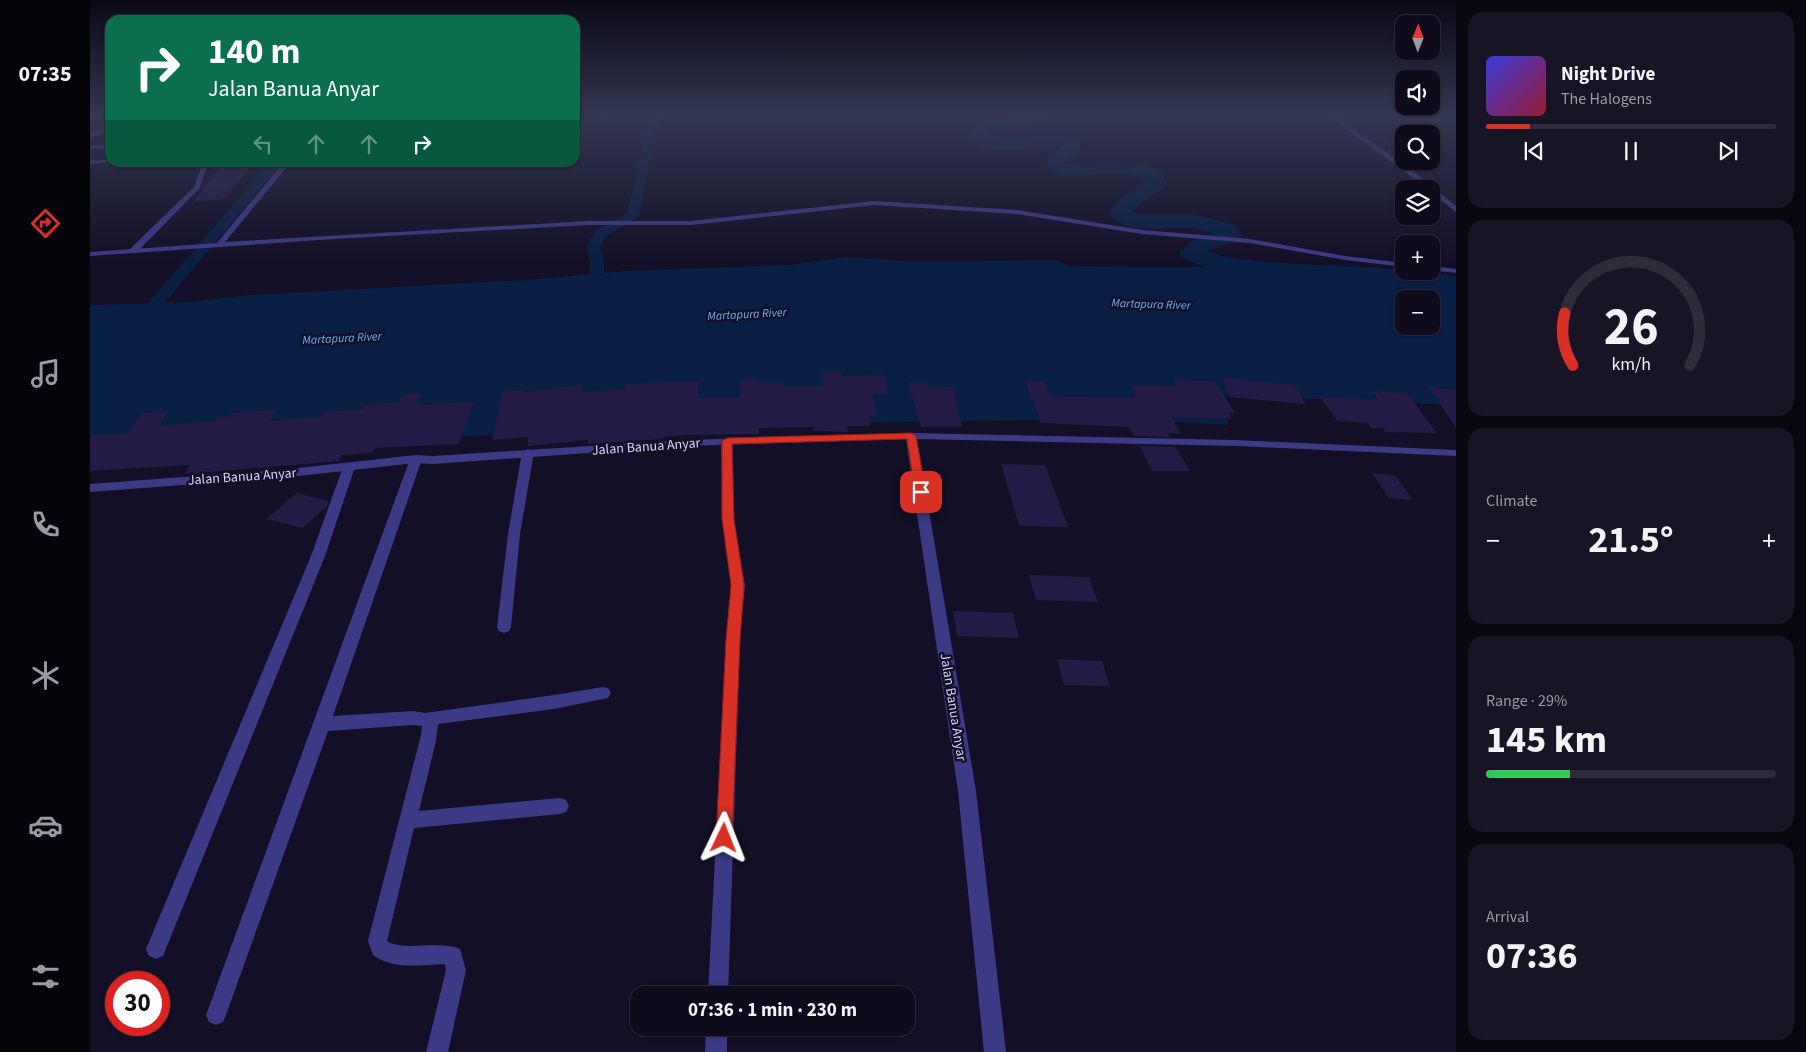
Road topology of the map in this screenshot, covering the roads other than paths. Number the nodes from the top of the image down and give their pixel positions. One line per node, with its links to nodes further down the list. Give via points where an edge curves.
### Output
1 (1399, 163): 4 (street)
2 (204, 167): 6 (street, via 200,182 191,194)
3 (284, 167): 5 (street)
4 (1456, 210)
5 (219, 245): 6 (street); 8 (street, via 612,223 692,223 874,203 1002,211 1128,230 1250,240 1337,257)
6 (133, 251): 7 (street)
7 (90, 254)
8 (1395, 264)
9 (1440, 269): 10 (street)
10 (1456, 271)
11 (911, 436): 12 (street, Jalan Banua Anyar); 14 (street, via 1236,443); 30 (street, Jalan Banua Anyar, via 967,791)
12 (727, 441): 13 (street, Jalan Banua Anyar); 25 (street, via 728,519 738,585)
13 (528, 452): 15 (street, Jalan Banua Anyar); 18 (street, via 514,534)
14 (1456, 453)
15 (416, 459): 16 (street, Jalan Banua Anyar); 21 (street)
16 (349, 467): 17 (street, Jalan Banua Anyar); 24 (street, via 318,556)
17 (90, 488)
18 (504, 627)
19 (603, 693): 20 (street)
20 (427, 719): 21 (street); 23 (street, via 430,734)
21 (322, 724): 26 (street)
22 (560, 806): 23 (street)
23 (408, 820): 28 (street, via 377,944 394,955 445,954 455,959 456,970)
24 (156, 949)
25 (718, 986)
26 (216, 1015)
27 (717, 1036): 29 (street)
28 (437, 1052)
29 (716, 1052)
30 (995, 1052)

